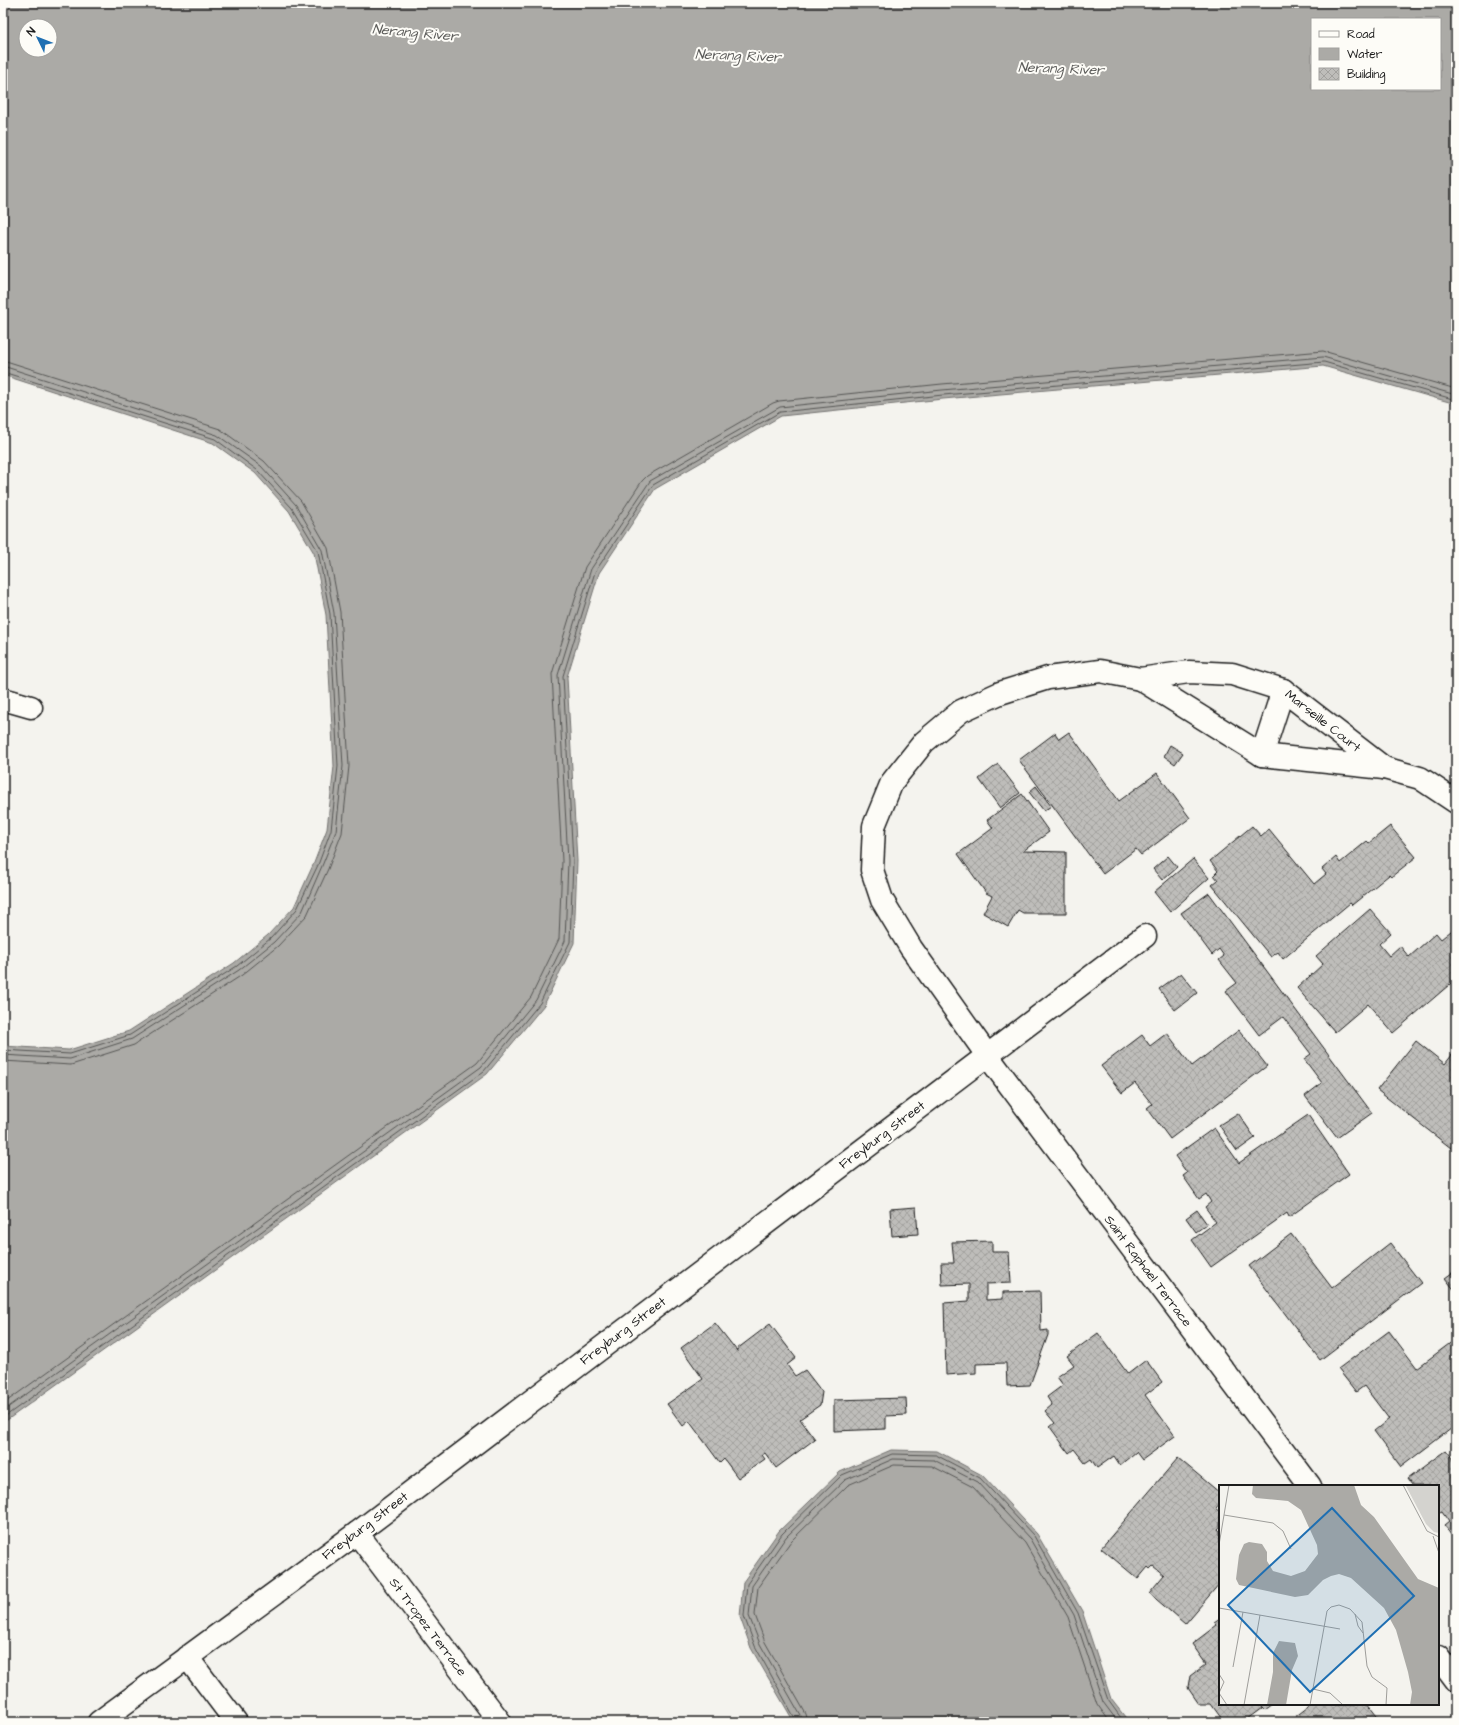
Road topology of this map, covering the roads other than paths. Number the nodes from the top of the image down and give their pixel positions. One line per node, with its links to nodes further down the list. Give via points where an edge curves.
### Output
1 (1140, 679): 2 (street, Marseille Court, via 1189,672 1232,674); 5 (street); 9 (street, Marseille Court, via 1100,671 1048,678 1000,693 961,711 924,742 892,782 874,826 872,870 882,900)
2 (1283, 690): 5 (street); 6 (street, Marseille Court)
3 (3, 699): 4 (street)
4 (31, 707)
5 (1262, 755): 6 (street)
6 (1384, 768): 7 (street, Marseille Court, via 1420,778)
7 (1456, 802)
8 (1145, 936): 10 (street, Freyburg Street)
9 (911, 948): 10 (street, Saint Raphael Terrace)
10 (987, 1055): 11 (street, Saint Raphael Terrace); 12 (street, Freyburg Street)
11 (1309, 1485)
12 (357, 1533): 13 (street, Freyburg Street); 16 (street, St Tropez Terrace)
13 (187, 1657): 14 (street, Freyburg Street); 15 (street)
14 (99, 1722)
15 (236, 1722)
16 (500, 1722)

